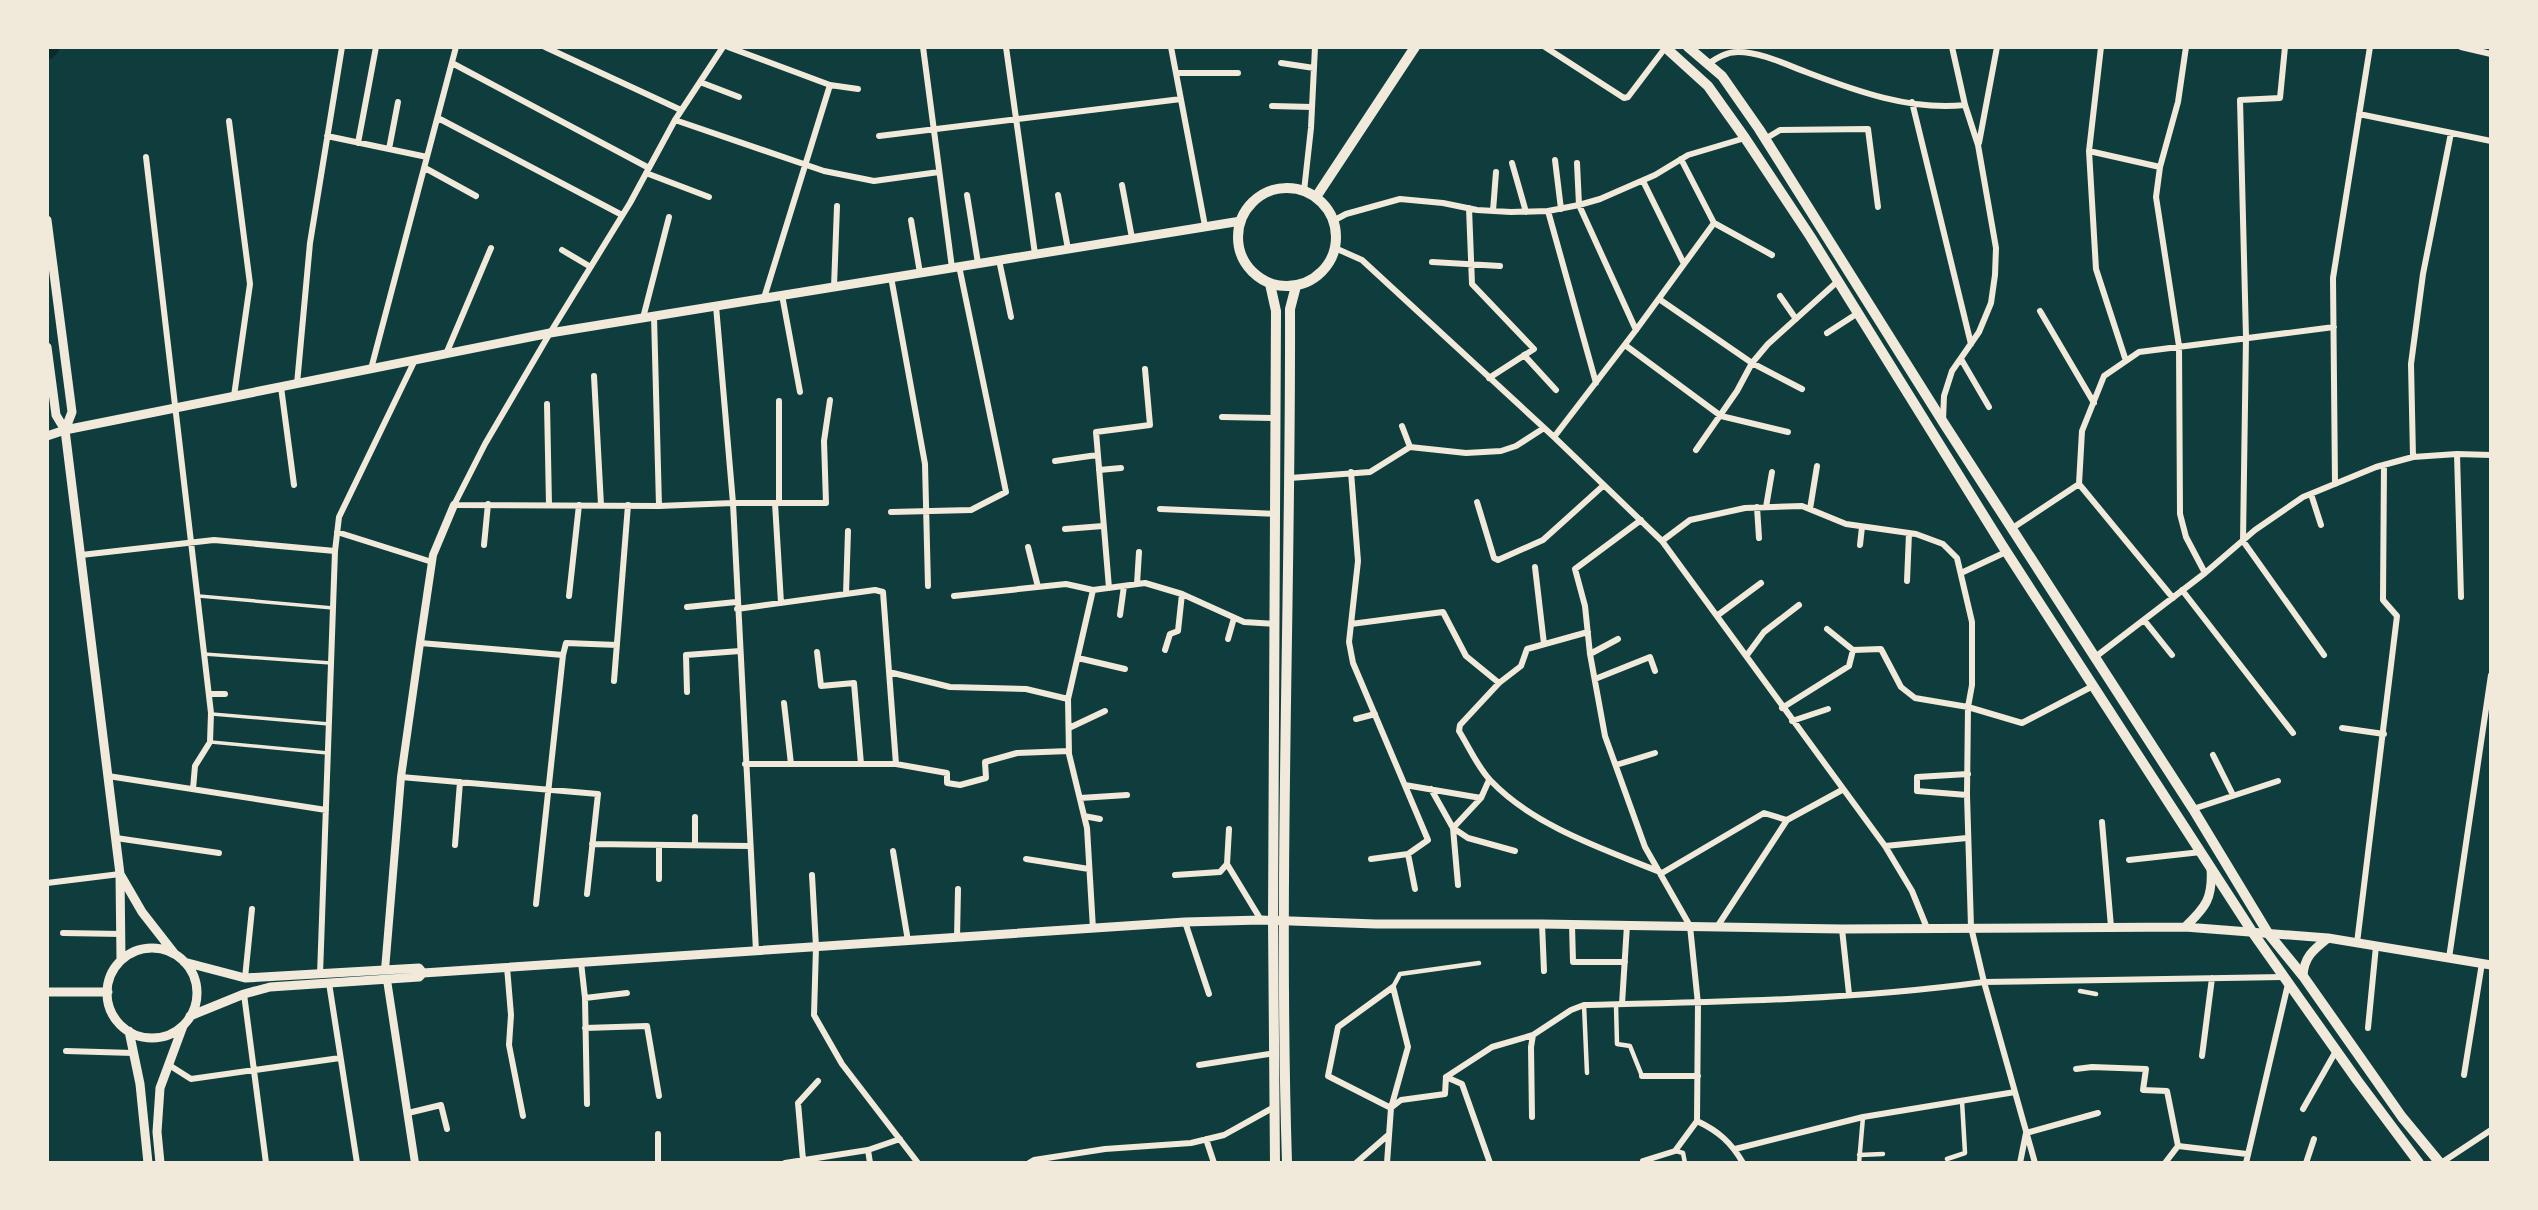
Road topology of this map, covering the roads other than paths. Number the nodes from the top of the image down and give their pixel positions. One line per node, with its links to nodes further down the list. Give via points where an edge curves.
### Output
1 (342, 47): 47 (street)
2 (376, 47): 52 (street)
3 (456, 47): 23 (street)
4 (545, 47): 39 (street)
5 (723, 47): 29 (street)
6 (728, 47): 30 (street)
7 (923, 47): 45 (street)
8 (1006, 47): 42 (street)
9 (1171, 47): 27 (street)
10 (1315, 47): 26 (street)
11 (1415, 47): 75 (main road)
12 (1545, 47): 13 (street, via 1624,98)
13 (1665, 47): 49 (main road, via 1708,86)
14 (1688, 47): 25 (main road)
15 (1952, 47): 36 (street)
16 (1997, 47): 53 (street)
17 (2101, 47): 55 (street)
18 (2186, 47): 63 (street, via 2178,102)
19 (2285, 47): 130 (street, via 2280,98 2240,100)
20 (2370, 47): 40 (street)
21 (2461, 47): 22 (street)
22 (2491, 54)
23 (452, 63): 41 (street); 65 (street)
24 (1281, 63): 26 (street)
25 (1708, 64): 35 (street, via 1738,52 1774,60 1854,90); 50 (main road, via 1722,76)
26 (1314, 68): 38 (street)
27 (1176, 73): 28 (street); 33 (street)
28 (1238, 73)
29 (700, 82): 32 (street); 39 (street)
30 (830, 85): 31 (street); 62 (street)
31 (858, 89)
32 (739, 97)
33 (1181, 99): 42 (street); 91 (street)
34 (398, 102): 54 (street)
35 (1912, 102): 36 (street); 131 (street)
36 (1965, 105): 53 (street)
37 (1272, 106): 38 (street)
38 (1312, 107): 70 (street)
39 (681, 110): 43 (street)
40 (2359, 114): 46 (street); 126 (street, via 2333,278)
41 (438, 118): 57 (street); 84 (street)
42 (1016, 119): 45 (street); 99 (street)
43 (675, 120): 62 (street); 65 (street)
44 (229, 121): 151 (street, via 250,284)
45 (934, 129): 48 (street); 66 (street)
46 (2451, 133): 51 (street); 173 (street, via 2423,274 2411,364)
47 (327, 136): 52 (street); 146 (street, via 310,243)
48 (879, 136)
49 (1745, 138): 58 (street); 93 (main road)
50 (1765, 139): 78 (street, via 1780,130 1868,129); 92 (main road)
51 (2491, 141)
52 (358, 143): 54 (street)
53 (1978, 145): 131 (street, via 1996,248 1996,275 1991,303)
54 (388, 149): 57 (street)
55 (2089, 152): 63 (street); 139 (street, via 2096,270)
56 (146, 157): 157 (street)
57 (427, 157): 64 (street)
58 (1681, 159): 68 (street); 90 (street)
59 (1555, 160): 80 (street)
60 (1513, 163): 83 (street)
61 (1577, 163): 76 (street)
62 (805, 164): 66 (street, via 874,181); 117 (street)
63 (2160, 167): 133 (street, via 2156,197)
64 (425, 168): 73 (street); 141 (street)
65 (647, 171): 74 (street); 84 (street)
66 (939, 172): 108 (street)
67 (1496, 172): 81 (street)
68 (1643, 181): 76 (street); 104 (street)
69 (1122, 185): 94 (street)
70 (1304, 191): 75 (main road); 88 (main road, via 1267,193)
71 (967, 195): 103 (street)
72 (1058, 195): 97 (street)
73 (475, 196)
74 (709, 197)
75 (1315, 197): 89 (main road)
76 (1579, 205): 80 (street); 127 (street)
77 (838, 206): 114 (street)
78 (1878, 207)
79 (1469, 208): 81 (street); 89 (street, via 1401,199); 105 (street)
80 (1560, 209): 82 (street)
81 (1493, 211): 83 (street)
82 (1548, 211): 83 (street); 145 (street)
83 (1526, 212)
84 (622, 215): 106 (street)
85 (669, 217): 124 (street)
86 (47, 220): 164 (main road, via 72,412)
87 (911, 220): 109 (street)
88 (1241, 220): 91 (main road); 112 (main road, via 1238,233 1243,258)
89 (1333, 220): 96 (main road)
90 (1714, 223): 100 (street); 104 (street)
91 (1205, 226): 94 (main road)
92 (1823, 228): 93 (main road); 161 (main road)
93 (1810, 236): 111 (main road)
94 (1132, 238): 97 (main road)
95 (491, 248): 135 (street)
96 (1335, 248): 113 (main road, via 1319,275); 144 (street, via 1362,260)
97 (1068, 249): 99 (main road)
98 (562, 250): 106 (street)
99 (1035, 254): 101 (main road)
100 (1772, 255)
101 (999, 260): 103 (main road); 123 (street)
102 (1432, 262): 105 (street)
103 (978, 263): 108 (main road)
104 (1684, 264): 118 (street)
105 (1471, 265): 107 (street); 136 (street, via 1472,284 1534,349)
106 (589, 266): 128 (street)
107 (1500, 266)
108 (955, 267): 109 (main road); 199 (street, via 1006,492 971,510)
109 (920, 273): 110 (main road)
110 (891, 277): 114 (main road); 199 (street, via 925,464)
111 (1838, 281): 121 (main road); 125 (street)
112 (1270, 284): 113 (main road); 160 (main road, via 1276,311)
113 (1296, 286): 181 (main road, via 1290,309)
114 (834, 287): 115 (main road)
115 (782, 295): 117 (main road); 150 (street)
116 (1780, 296): 125 (street)
117 (764, 298): 119 (main road)
118 (1659, 299): 127 (street); 140 (street)
119 (716, 306): 122 (main road); 187 (street)
120 (2039, 311): 154 (street)
121 (1858, 313): 129 (street); 222 (main road)
122 (654, 316): 124 (main road); 196 (street)
123 (1011, 317)
124 (643, 318): 128 (main road)
125 (1796, 319): 140 (street)
126 (2334, 327): 130 (street); 183 (street)
127 (1636, 330): 132 (street)
128 (550, 333): 135 (main road); 191 (street)
129 (1828, 333)
130 (2246, 337): 133 (street); 215 (street)
131 (1970, 344): 137 (street)
132 (1625, 345): 145 (street); 158 (street)
133 (2179, 346): 139 (street, via 2139,352); 227 (street, via 2180,514)
134 (47, 347): 164 (main road, via 56,415)
135 (446, 354): 138 (main road)
136 (1524, 355): 144 (street); 149 (street)
137 (1961, 359): 156 (street); 161 (street, via 1944,396)
138 (415, 360): 141 (main road); 211 (street, via 339,517)
139 (2126, 361): 154 (street, via 2104,376)
140 (1752, 363): 148 (street); 158 (street)
141 (371, 369): 146 (main road)
142 (1145, 369): 171 (street, via 1150,425 1096,432)
143 (594, 376): 194 (street)
144 (1489, 378): 163 (street)
145 (1596, 383): 167 (street)
146 (297, 384): 147 (main road)
147 (281, 387): 151 (main road); 184 (street)
148 (1802, 388)
149 (1556, 390)
150 (800, 392)
151 (234, 396): 157 (main road)
152 (830, 400): 189 (street, via 824,441 826,503)
153 (779, 401): 189 (street)
154 (2094, 403): 182 (street, via 2082,431)
155 (547, 404): 192 (street)
156 (1989, 407)
157 (176, 408): 164 (main road); 216 (street)
158 (1721, 416): 165 (street); 169 (street)
159 (1222, 417): 160 (street)
160 (1276, 418): 203 (main road)
161 (1943, 422): 209 (main road)
162 (1402, 426): 168 (street)
163 (1544, 428): 167 (street); 168 (street, via 1501,451 1466,453)
164 (65, 430): 166 (main road); 223 (main road)
165 (1788, 432)
166 (47, 436)
167 (1554, 437): 185 (street)
168 (1410, 447): 179 (street, via 1370,471)
169 (1696, 450)
170 (2457, 454): 172 (street); 173 (street); 242 (street)
171 (1097, 455): 174 (street); 178 (street)
172 (2491, 455)
173 (2413, 457): 175 (street)
174 (1055, 461)
175 (2384, 465): 183 (street); 300 (street, via 2383,600 2398,616)
176 (1817, 466): 201 (street)
177 (1121, 468): 178 (street)
178 (1099, 470): 206 (street)
179 (1351, 472): 181 (street); 254 (street, via 1359,561)
180 (1772, 472): 197 (street)
181 (1290, 478): 370 (main road)
182 (2079, 484): 209 (street); 243 (street)
183 (2335, 484): 186 (street)
184 (294, 485)
185 (1604, 485): 188 (street, via 1543,540 1498,560); 204 (street)
186 (2311, 494): 205 (street); 215 (street)
187 (733, 502): 189 (street); 196 (street); 245 (street)
188 (1477, 502)
189 (777, 503): 244 (street)
190 (488, 504): 191 (street); 192 (street); 217 (street)
191 (454, 505): 224 (street)
192 (549, 505): 193 (street)
193 (579, 505): 194 (street); 240 (street)
194 (601, 505): 195 (street)
195 (628, 505): 196 (street); 261 (street)
196 (659, 506)
197 (1766, 507): 198 (street); 201 (street)
198 (1757, 508): 213 (street); 214 (street, via 1690,520)
199 (926, 509): 202 (street); 231 (street)
200 (1160, 509): 203 (street)
201 (1810, 509): 207 (street)
202 (891, 512)
203 (1275, 514): 253 (main road)
204 (1641, 520): 214 (street); 256 (street, via 1575,569)
205 (2321, 525)
206 (1103, 526): 208 (street); 234 (street)
207 (1862, 527): 212 (street); 218 (street)
208 (1065, 529)
209 (2011, 529): 273 (main road)
210 (848, 531): 237 (street)
211 (337, 532): 220 (street); 224 (street)
212 (1909, 533): 226 (street, via 1943,544 1957,558); 228 (street)
213 (1759, 538)
214 (1662, 541): 250 (street)
215 (2243, 541): 227 (street); 271 (street)
216 (192, 542): 220 (street); 223 (street); 239 (street)
217 (484, 545)
218 (1860, 545)
219 (1028, 547): 233 (street)
220 (335, 551): 248 (street)
221 (1139, 552): 230 (street)
222 (2006, 552): 226 (street); 282 (main road)
223 (81, 555): 314 (main road)
224 (432, 562): 259 (street)
225 (1535, 567): 260 (street)
226 (1961, 573): 288 (street, via 1972,622)
227 (2205, 573): 236 (street)
228 (1907, 580)
229 (1761, 583): 250 (street)
230 (1137, 584): 232 (street); 238 (street)
231 (928, 586)
232 (1124, 586): 234 (street); 249 (street)
233 (1038, 587): 235 (street, via 1066,583); 241 (street)
234 (1109, 588): 235 (street)
235 (1093, 590): 272 (street)
236 (2182, 590): 243 (street); 299 (street)
237 (846, 594): 244 (street); 277 (street, via 883,592)
238 (1182, 594): 251 (street); 263 (street, via 1178,631 1170,634)
239 (198, 596): 248 (lane); 266 (street)
240 (569, 596)
241 (954, 596)
242 (2461, 597)
243 (2173, 598): 252 (street)
244 (781, 603): 245 (street)
245 (736, 605): 247 (street); 264 (street)
246 (1799, 605): 268 (street, via 1764,632)
247 (687, 607)
248 (333, 608): 274 (street)
249 (1120, 615)
250 (1718, 615): 268 (street)
251 (1234, 618): 253 (street); 257 (street)
252 (2144, 620): 270 (street); 273 (street)
253 (1275, 624): 370 (main road)
254 (1351, 624): 281 (street, via 1443,612 1466,656); 293 (street, via 1353,663)
255 (1826, 629): 262 (street)
256 (1588, 632): 260 (street); 267 (street)
257 (1228, 639)
258 (1618, 639): 267 (street)
259 (420, 643): 269 (street); 315 (street)
260 (1544, 644): 281 (street, via 1527,649 1521,666)
261 (617, 645): 269 (street, via 566,643); 280 (street)
262 (1853, 649): 288 (street, via 1881,649 1901,687 1915,698); 289 (street, via 1849,666)
263 (1165, 650)
264 (740, 651): 283 (street, via 686,655); 307 (street)
265 (817, 652): 309 (street, via 821,686 854,682)
266 (204, 654): 274 (lane); 284 (street)
267 (1590, 654): 279 (street)
268 (1746, 654): 289 (street)
269 (563, 655): 321 (street)
270 (2172, 655)
271 (2325, 655)
272 (1079, 658): 275 (street); 286 (street)
273 (2094, 658): 305 (main road)
274 (331, 663): 296 (street)
275 (1125, 669)
276 (1655, 671): 279 (street, via 1650,657)
277 (889, 672): 286 (street, via 950,687 1026,689); 310 (street)
278 (2491, 675): 395 (street)
279 (1595, 679): 312 (street, via 1605,736)
280 (614, 681)
281 (1499, 683): 316 (street, via 1459,728)
282 (2093, 686): 288 (street, via 2022,723); 311 (main road)
283 (687, 692)
284 (209, 694): 285 (street); 292 (street)
285 (225, 694)
286 (1068, 699): 297 (street)
287 (784, 703): 308 (street)
288 (1968, 707): 313 (street)
289 (1782, 708): 295 (street)
290 (1828, 709): 295 (street)
291 (1105, 711): 297 (street)
292 (211, 713): 296 (lane); 301 (street)
293 (1375, 714): 294 (street); 319 (street)
294 (1356, 719)
295 (1792, 722): 323 (street)
296 (329, 724): 303 (street)
297 (1069, 728): 302 (street)
298 (2342, 728): 300 (street)
299 (2293, 733)
300 (2384, 734): 390 (street)
301 (210, 742): 303 (lane); 320 (street, via 195,766)
302 (1069, 751): 310 (street, via 1017,753 985,762 986,778 960,785 947,783 947,774); 327 (street)
303 (328, 753): 330 (street)
304 (1655, 753): 312 (street)
305 (2158, 754): 311 (main road); 329 (main road)
306 (2213, 755): 326 (street)
307 (745, 764): 308 (street); 344 (street)
308 (791, 764): 309 (street)
309 (861, 764): 310 (street)
310 (896, 764)
311 (2144, 764): 348 (main road)
312 (1616, 765): 357 (street, via 1645,847)
313 (1968, 774): 325 (street); 325 (street, via 1917,777 1917,791)
314 (108, 776): 320 (street); 338 (main road)
315 (401, 777): 318 (street); 405 (street)
316 (1489, 780): 328 (street); 357 (street, via 1572,836)
317 (2278, 781): 326 (street)
318 (460, 782): 321 (street); 341 (street)
319 (1405, 785): 322 (street); 350 (street, via 1428,840)
320 (193, 789): 330 (street)
321 (548, 789): 340 (street, via 597,794); 367 (street)
322 (1431, 789): 328 (street); 336 (street)
323 (1842, 790): 334 (street); 345 (street)
324 (1127, 794): 327 (street)
325 (1967, 795): 339 (street)
326 (2234, 795): 329 (street)
327 (1080, 798): 331 (street)
328 (1481, 798): 336 (street)
329 (2193, 808): 385 (main road)
330 (326, 810): 404 (street)
331 (1084, 816): 333 (street); 356 (street)
332 (695, 817): 343 (street)
333 (1100, 819)
334 (1787, 820): 357 (street, via 1764,813); 376 (street)
335 (2102, 822): 378 (street)
336 (1453, 828): 347 (street, via 1468,838); 363 (street)
337 (1229, 829): 354 (street)
338 (116, 838): 349 (street); 358 (main road)
339 (1967, 838): 345 (street); 377 (street)
340 (592, 844): 342 (street); 366 (street)
341 (455, 845)
342 (659, 845): 343 (street); 361 (street)
343 (695, 845): 344 (street)
344 (749, 846): 393 (street)
345 (1885, 846): 380 (street, via 1912,891)
346 (893, 851): 389 (street)
347 (1515, 851)
348 (2201, 852): 353 (street); 355 (main road)
349 (219, 853)
350 (1408, 854): 352 (street); 365 (street)
351 (1026, 859): 356 (street)
352 (1371, 859)
353 (2129, 860)
354 (1227, 864): 359 (street, via 1220,873); 369 (street)
355 (2211, 867): 379 (main road, via 2213,887 2207,902); 384 (main road)
356 (1089, 869): 381 (street)
357 (1661, 873): 375 (street)
358 (120, 874): 362 (street); 386 (main road); 394 (main road)
359 (1175, 874)
360 (812, 875): 392 (street)
361 (659, 879)
362 (47, 883)
363 (1458, 885)
364 (958, 888): 387 (street)
365 (1415, 889)
366 (587, 894)
367 (536, 904)
368 (253, 909): 407 (street)
369 (1261, 920): 370 (main road); 371 (main road)
370 (1278, 921): 372 (main road); 434 (main road); 453 (main road)
371 (1185, 922): 381 (main road); 418 (street)
372 (1542, 924): 373 (main road); 403 (street)
373 (1572, 925): 374 (main road); 399 (street, via 1573,962)
374 (1627, 925): 375 (main road); 399 (street)
375 (1690, 926): 376 (main road); 423 (street)
376 (1717, 927): 382 (main road)
377 (1971, 927): 378 (main road); 380 (main road); 410 (street)
378 (2111, 927): 379 (main road)
379 (2185, 927): 384 (main road)
380 (1927, 928): 382 (main road)
381 (1093, 929): 387 (main road)
382 (1842, 929): 419 (street)
383 (63, 933): 386 (street)
384 (2253, 933): 385 (main road); 409 (main road)
385 (2268, 933): 388 (main road); 406 (main road)
386 (122, 934): 396 (main road)
387 (957, 938): 389 (main road)
388 (2328, 938): 390 (main road); 406 (main road, via 2308,955)
389 (908, 941): 392 (main road)
390 (2357, 943): 391 (main road)
391 (2376, 946): 395 (main road); 428 (street)
392 (816, 947): 393 (main road); 467 (street, via 814,1015 842,1064)
393 (756, 951): 398 (main road)
394 (175, 954): 396 (main road, via 142,949); 397 (main road)
395 (2449, 958): 401 (main road)
396 (121, 960): 415 (main road, via 109,980)
397 (184, 962): 407 (main road); 425 (main road, via 195,982)
398 (581, 962): 402 (main road); 421 (street)
399 (1625, 962): 422 (street)
400 (1479, 963): 412 (street, via 1400,974)
401 (2486, 964): 443 (street)
402 (507, 967): 405 (main road); 458 (street, via 509,1045)
403 (1544, 971)
404 (320, 975): 405 (main road); 407 (main road)
405 (386, 975): 411 (main road); 456 (street)
406 (2303, 976): 441 (main road)
407 (245, 978)
408 (2211, 978): 409 (street); 410 (street); 435 (street)
409 (2286, 981): 432 (main road); 476 (street)
410 (1984, 982): 419 (street); 449 (street)
411 (329, 983): 417 (main road, via 270,987); 436 (street)
412 (1393, 987): 454 (street, via 1408,1047); 454 (street, via 1338,1027 1328,1076)
413 (2080, 991): 420 (street)
414 (47, 992): 415 (main road)
415 (108, 992): 429 (main road, via 113,1014)
416 (627, 993): 421 (street)
417 (244, 994): 425 (main road); 440 (street)
418 (1209, 994)
419 (1849, 994): 423 (street)
420 (2096, 995)
421 (585, 999): 427 (street)
422 (1619, 1004): 423 (street); 424 (street); 444 (street, via 1617,1044 1630,1046)
423 (1698, 1004): 445 (street)
424 (1584, 1005): 430 (street); 442 (street)
425 (190, 1016): 426 (main road)
426 (183, 1025): 429 (main road, via 163,1036); 437 (main road)
427 (585, 1028): 450 (street, via 647,1026); 452 (street)
428 (2368, 1028)
429 (129, 1031): 433 (main road)
430 (1533, 1035): 446 (street, via 1492,1046); 459 (street)
431 (66, 1051): 433 (street)
432 (2336, 1051): 448 (main road); 455 (street)
433 (133, 1053): 479 (main road)
434 (1275, 1054): 438 (street); 453 (main road)
435 (2202, 1056)
436 (340, 1058): 440 (street); 482 (street)
437 (169, 1065): 440 (street, via 191,1079); 480 (main road, via 160,1088)
438 (1199, 1066)
439 (2076, 1069): 470 (street, via 2146,1069 2143,1090 2167,1091)
440 (255, 1070): 481 (street)
441 (2369, 1072): 448 (main road); 505 (main road)
442 (1587, 1073)
443 (2464, 1075)
444 (1642, 1076): 445 (street)
445 (1698, 1076): 461 (street)
446 (1446, 1077): 454 (street, via 1445,1094 1401,1100); 494 (street, via 1462,1084)
447 (818, 1080): 478 (street, via 798,1103)
448 (2357, 1080): 504 (main road)
449 (2015, 1092): 451 (street); 464 (street)
450 (659, 1096)
451 (1962, 1101): 460 (street); 477 (street, via 1965,1153)
452 (587, 1104)
453 (1280, 1105): 468 (street, via 1224,1135); 490 (main road); 491 (main road)
454 (1391, 1108): 466 (street)
455 (2303, 1109)
456 (408, 1113): 462 (street, via 441,1105); 483 (street)
457 (2098, 1113): 464 (street)
458 (523, 1116)
459 (1532, 1117)
460 (1863, 1117): 471 (street); 474 (street)
461 (1697, 1121): 471 (street, via 1720,1132); 473 (street)
462 (447, 1129)
463 (2491, 1130): 505 (street)
464 (2026, 1133): 499 (street); 500 (street)
465 (658, 1134): 484 (street)
466 (1387, 1136): 492 (street); 493 (street)
467 (900, 1139): 472 (street); 487 (street)
468 (1206, 1139): 488 (street, via 1105,1149); 489 (street)
469 (2314, 1139): 503 (street)
470 (2178, 1146): 476 (street); 501 (street)
471 (1735, 1149): 497 (street)
472 (868, 1150): 478 (street); 486 (street)
473 (1675, 1150): 495 (street); 496 (street, via 1683,1153)
474 (1860, 1154): 475 (street); 498 (street)
475 (1883, 1154)
476 (2247, 1154): 502 (street)
477 (1947, 1159)
478 (803, 1160): 485 (street)
479 (148, 1163)
480 (160, 1163)
481 (266, 1163)
482 (357, 1163)
483 (415, 1163)
484 (658, 1163)
485 (785, 1163)
486 (870, 1163)
487 (918, 1163)
488 (1029, 1163)
489 (1214, 1163)
490 (1275, 1163)
491 (1287, 1163)
492 (1356, 1163)
493 (1387, 1163)
494 (1490, 1163)
495 (1644, 1163)
496 (1685, 1163)
497 (1743, 1163)
498 (1859, 1163)
499 (2020, 1163)
500 (2035, 1163)
501 (2165, 1163)
502 (2246, 1163)
503 (2306, 1163)
504 (2419, 1163)
505 (2440, 1163)

